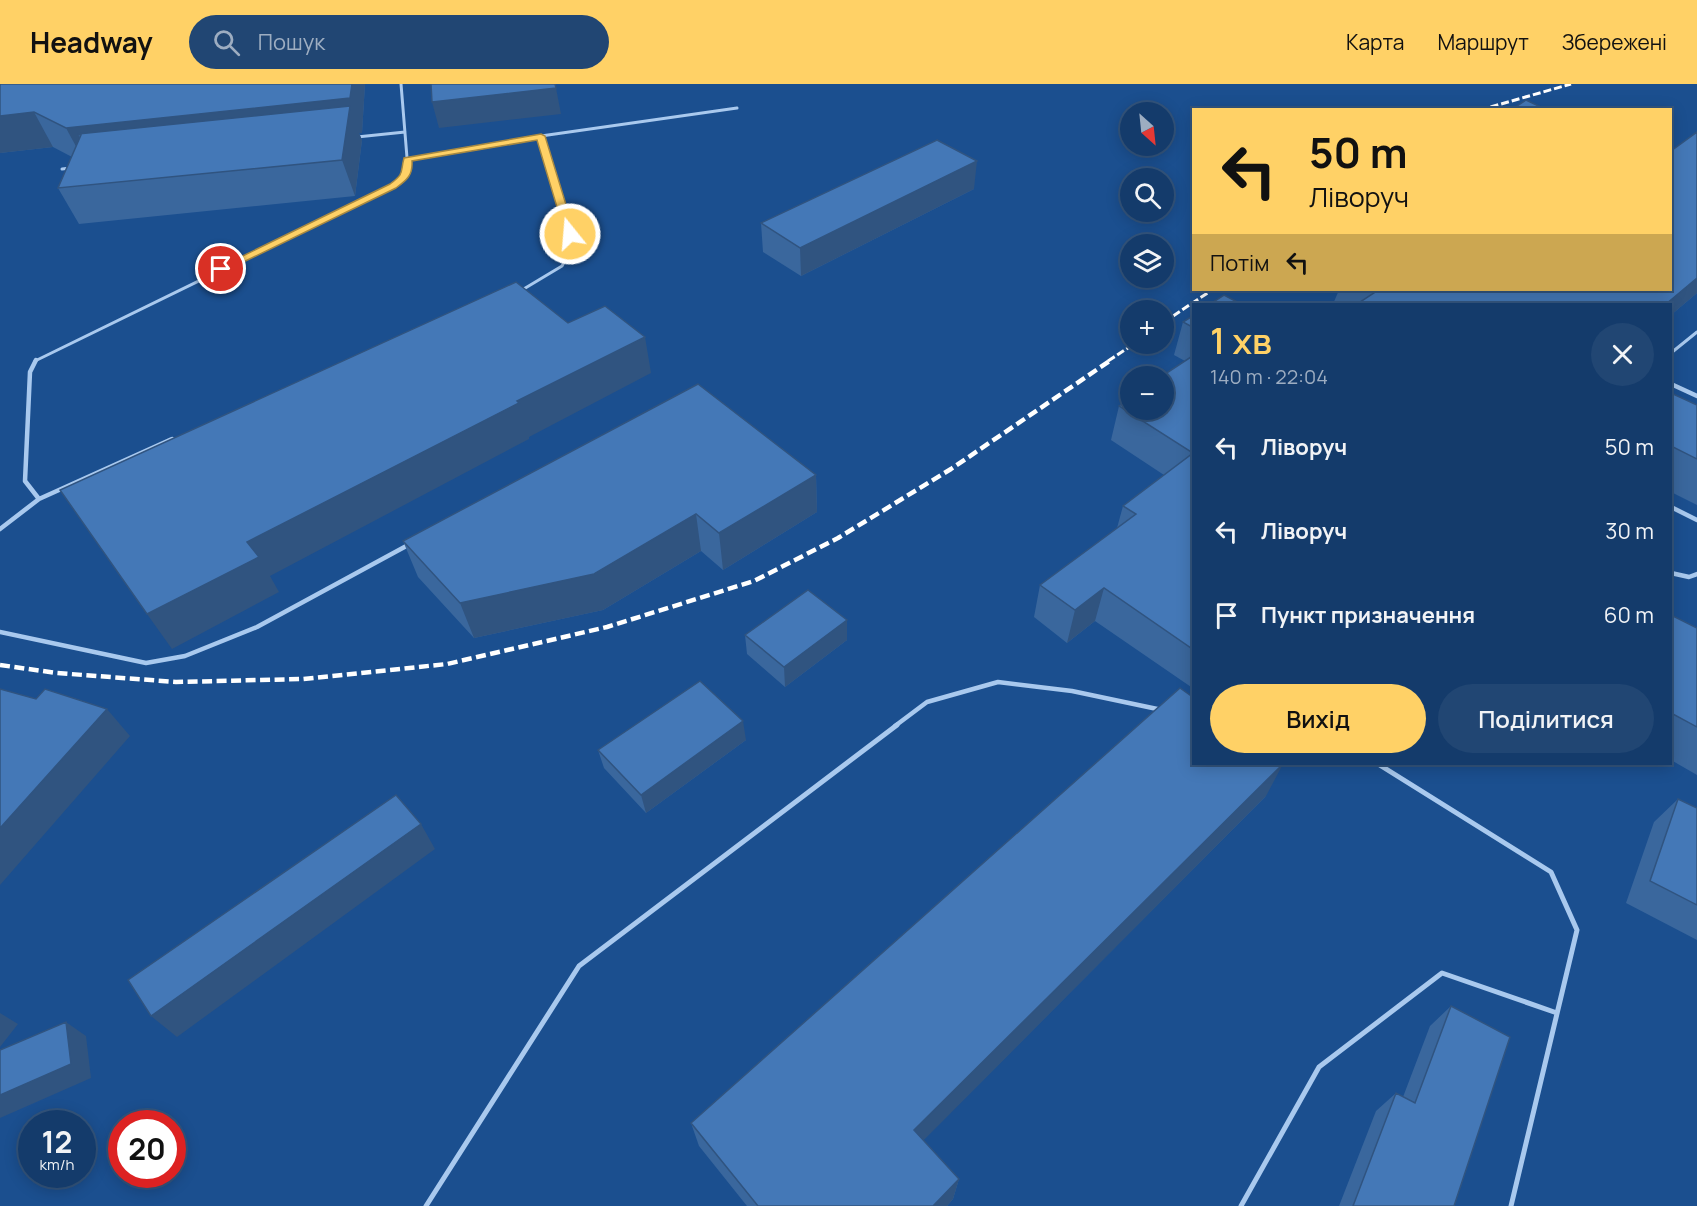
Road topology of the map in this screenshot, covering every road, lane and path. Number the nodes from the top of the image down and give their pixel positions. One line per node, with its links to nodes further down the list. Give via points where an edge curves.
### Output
1 (401, 84): 3 (lane)
2 (737, 108): 4 (lane)
3 (405, 132): 5 (lane); 6 (lane)
4 (541, 136): 6 (lane); 9 (lane, via 570,234 570,252 562,266)
5 (346, 139)
6 (407, 159): 15 (lane, via 404,178 393,186 36,359 30,372 25,481)
7 (74, 168): 8 (lane)
8 (62, 170)
9 (516, 292)
10 (1697, 332): 11 (lane)
11 (1672, 352)
12 (1672, 384): 13 (lane)
13 (1697, 396)
14 (175, 438): 15 (lane)
15 (39, 499): 18 (lane)
16 (1672, 508): 17 (lane)
17 (1697, 520)
18 (0, 529)
19 (414, 542): 22 (lane, via 257,627 185,656 146,663)
20 (1672, 573): 21 (lane, via 1689,577)
21 (1697, 574)
22 (0, 632)
23 (1172, 712): 26 (lane, via 1072,691 998,682 927,702 579,966)
24 (1380, 765): 25 (lane, via 1551,872 1577,930)
25 (1557, 1013): 27 (lane, via 1442,974 1319,1067); 28 (lane)
26 (426, 1206)
27 (1241, 1206)
28 (1511, 1206)

